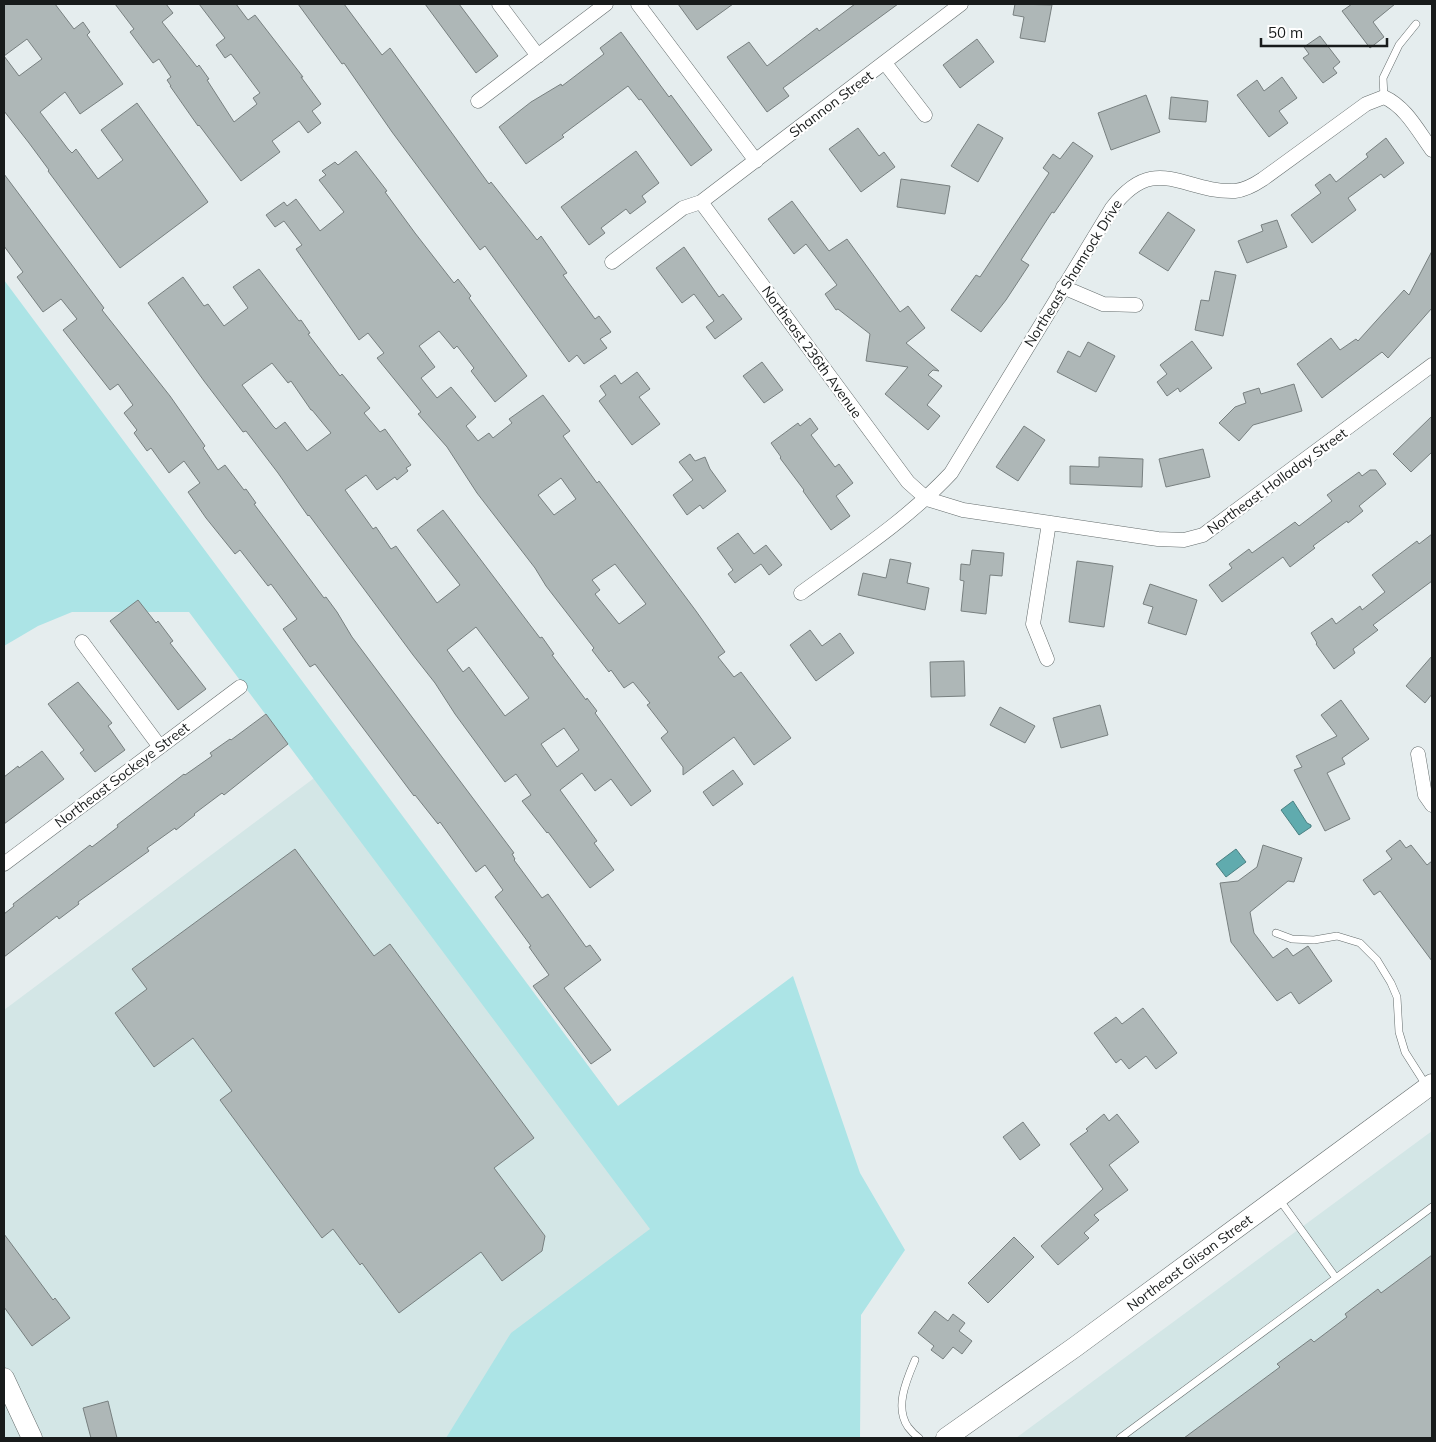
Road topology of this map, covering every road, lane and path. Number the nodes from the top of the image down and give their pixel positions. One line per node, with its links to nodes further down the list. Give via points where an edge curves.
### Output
1 (499, 4): 6 (street)
2 (606, 4): 6 (street)
3 (638, 4): 12 (street)
4 (961, 4): 7 (street, Shannon Street)
5 (1416, 24): 8 (lane, via 1399,45 1383,78)
6 (538, 56): 9 (street)
7 (885, 63): 10 (street); 12 (street, Shannon Street)
8 (1384, 97): 11 (street, via 1404,111); 15 (street, Northeast Shamrock Drive, via 1366,104 1249,188 1218,190 1170,178 1142,182 1122,195 1112,208)
9 (478, 101)
10 (924, 115)
11 (1432, 150)
12 (756, 161): 13 (street, Shannon Street)
13 (701, 202): 14 (street, Shannon Street, via 684,208); 18 (street, Northeast 236th Avenue, via 908,482)
14 (612, 262)
15 (1063, 287): 16 (street, via 1103,304); 18 (street, Northeast Shamrock Drive, via 951,473)
16 (1136, 306)
17 (1432, 365): 19 (street, Northeast Holladay Street, via 1203,535 1184,540 1158,539)
18 (927, 499): 19 (street, Northeast Holladay Street, via 964,510); 20 (street, Northeast Shamrock Drive)
19 (1049, 523): 22 (street, via 1033,624)
20 (802, 593)
21 (82, 642): 24 (street)
22 (1047, 659)
23 (240, 687): 24 (street, Northeast Sockeye Street)
24 (160, 747): 27 (street, Northeast Sockeye Street)
25 (1418, 754): 26 (street, via 1425,795)
26 (1432, 805)
27 (4, 864)
28 (1276, 933): 29 (lane, via 1292,939 1337,936 1360,943 1377,960 1391,982 1397,997 1399,1032 1405,1052)
29 (1430, 1086): 30 (main road, Northeast Glisan Street)
30 (1278, 1198): 32 (lane); 37 (main road, Northeast Glisan Street)
31 (1432, 1207): 32 (lane)
32 (1336, 1278): 38 (lane)
33 (915, 1360): 36 (lane, via 904,1385 902,1410 907,1426)
34 (4, 1378): 35 (main road)
35 (32, 1438)
36 (919, 1438)
37 (946, 1438)
38 (1120, 1438)

